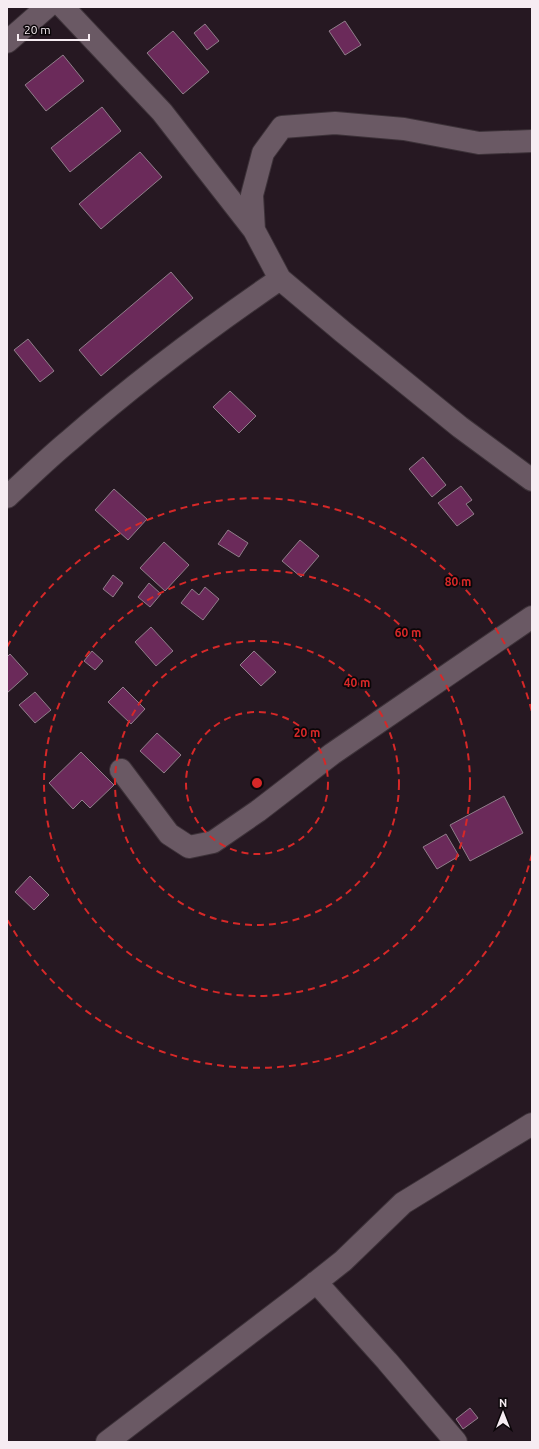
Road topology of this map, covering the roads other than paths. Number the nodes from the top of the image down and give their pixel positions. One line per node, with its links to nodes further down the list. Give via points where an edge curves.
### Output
1 (46, 7): 3 (street)
2 (63, 7): 5 (street, via 162,112)
3 (7, 42)
4 (532, 141): 5 (street, via 479,143 404,129 335,123 282,127 263,153 252,195)
5 (254, 230): 6 (street)
6 (280, 279): 7 (street, via 460,427); 8 (street, via 220,320 131,389)
7 (532, 480)
8 (7, 497)
9 (532, 617): 10 (street, via 332,754 213,842 189,847 169,834)
10 (121, 770)
11 (532, 1124): 12 (street, via 403,1203 343,1261)
12 (316, 1282): 13 (street); 14 (street)
13 (106, 1442)
14 (456, 1442)

